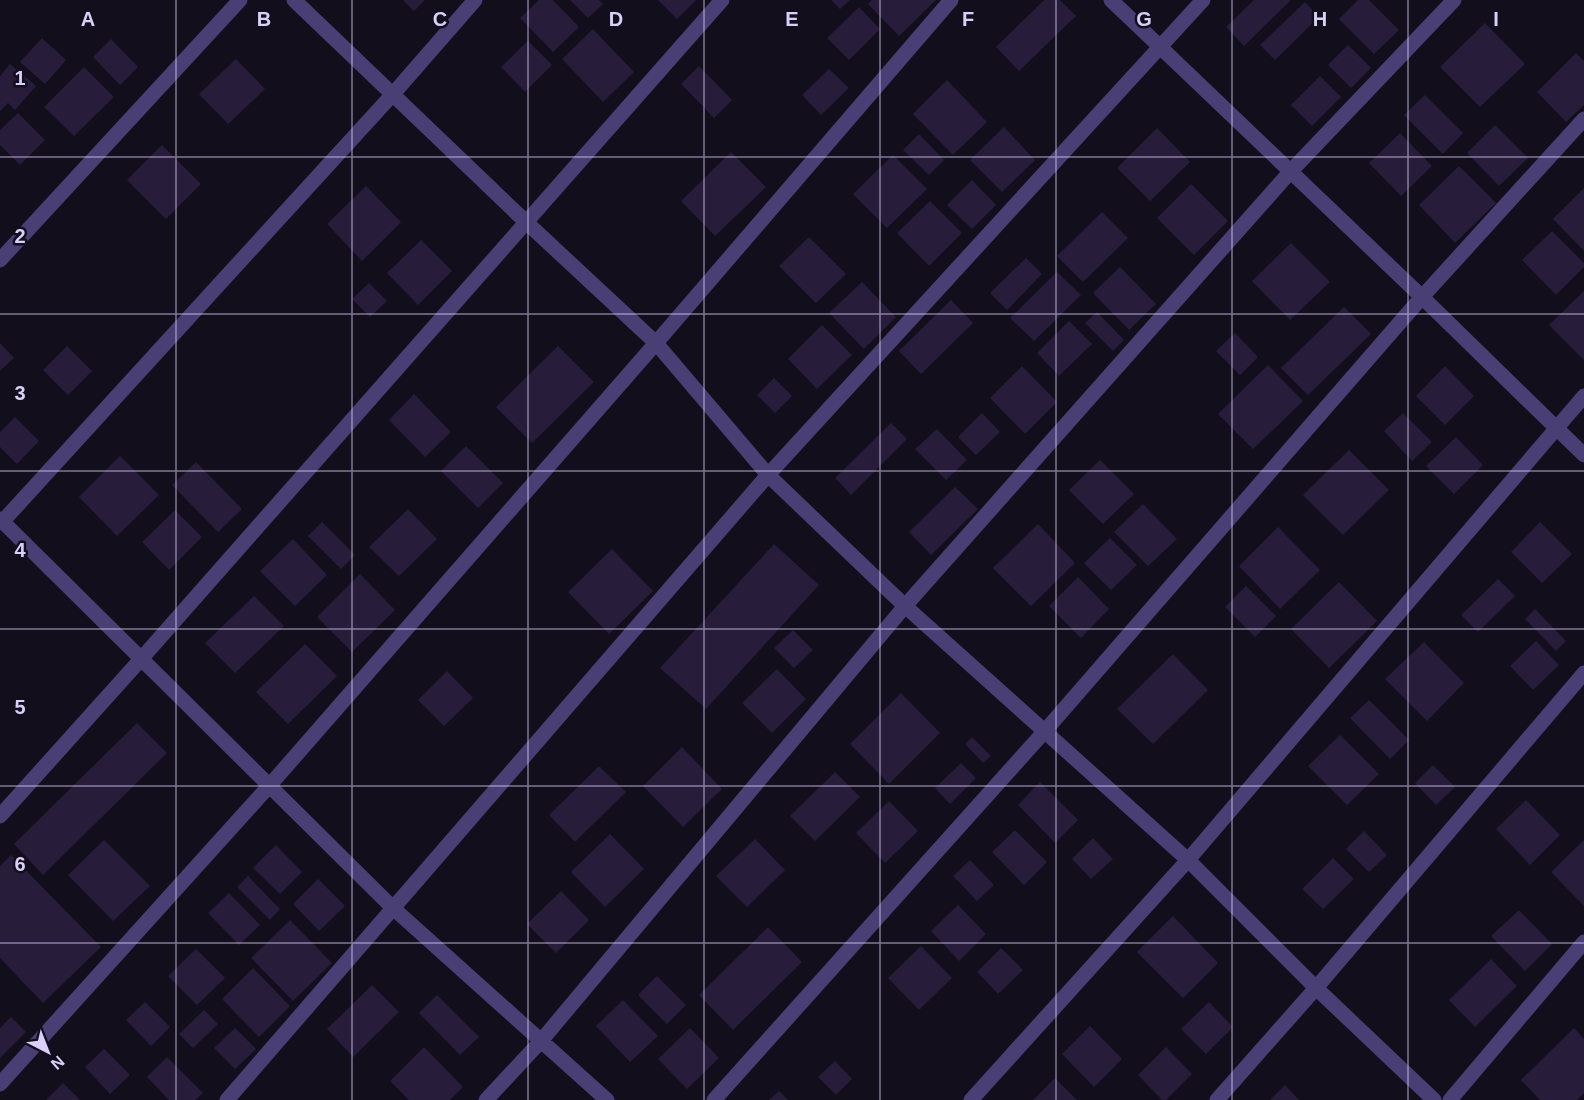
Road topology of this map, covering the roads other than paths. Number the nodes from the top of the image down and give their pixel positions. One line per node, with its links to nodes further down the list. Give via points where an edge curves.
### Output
1 (240, 0): 14 (street)
2 (294, 0): 10 (street)
3 (476, 0): 10 (street)
4 (722, 0): 13 (street)
5 (951, 0): 16 (street)
6 (1111, 0): 9 (street)
7 (1203, 0): 9 (street)
8 (1454, 0): 12 (street)
9 (1161, 46): 12 (street); 20 (street)
10 (393, 94): 13 (street); 21 (street)
11 (1584, 119): 15 (street)
12 (1291, 171): 15 (street); 22 (street)
13 (526, 222): 16 (street); 23 (street)
14 (0, 260)
15 (1422, 297): 18 (street); 25 (street)
16 (656, 343): 20 (street); 26 (street)
17 (1584, 396): 18 (street)
18 (1556, 427): 19 (street); 28 (street)
19 (1584, 455)
20 (768, 475): 22 (street); 29 (street)
21 (1, 520): 23 (street)
22 (905, 606): 25 (street); 32 (street)
23 (142, 658): 26 (street); 27 (street)
24 (1584, 673): 31 (street)
25 (1044, 732): 28 (street); 37 (street)
26 (270, 785): 29 (street); 33 (street)
27 (0, 816)
28 (1188, 860): 31 (street); 38 (street)
29 (393, 908): 32 (street); 34 (street)
30 (1584, 942): 41 (street)
31 (1316, 988): 39 (street); 40 (street)
32 (541, 1041): 35 (street); 36 (street)
33 (0, 1084)
34 (227, 1100)
35 (486, 1100)
36 (607, 1100)
37 (714, 1100)
38 (972, 1100)
39 (1217, 1100)
40 (1434, 1100)
41 (1450, 1100)

